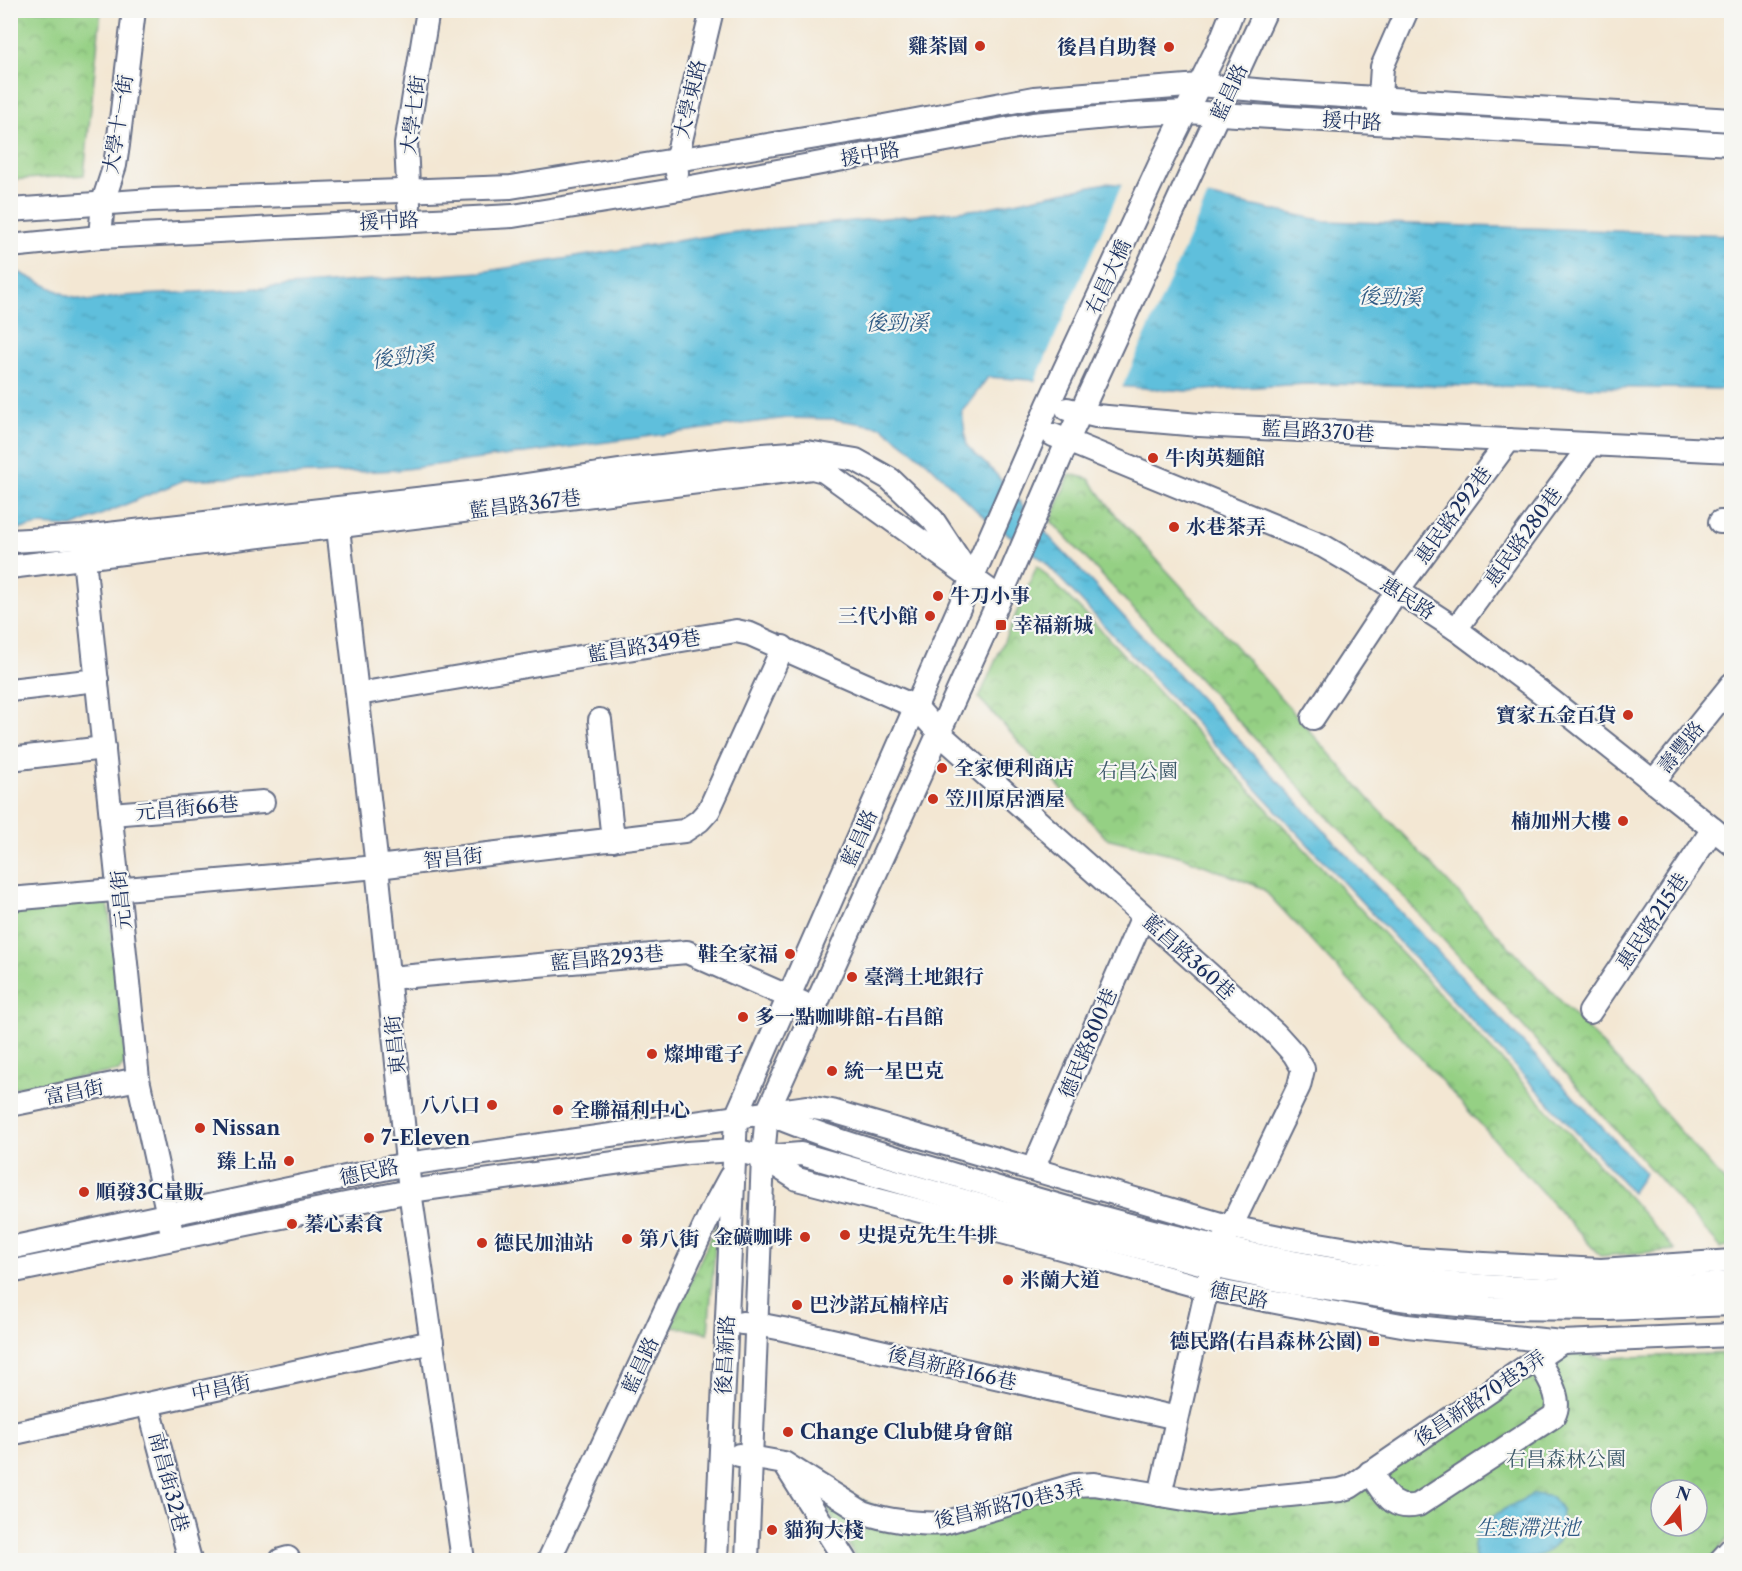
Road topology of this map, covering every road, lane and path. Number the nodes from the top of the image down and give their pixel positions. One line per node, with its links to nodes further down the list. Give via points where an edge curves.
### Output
1 (134, 10): 20 (street, 大學十一街, via 118,145)
2 (428, 10): 19 (street, 大學七街, via 406,144)
3 (712, 10): 15 (street, 大學東路)
4 (1233, 10): 7 (street, 藍昌路)
5 (1266, 10): 8 (street, 藍昌路)
6 (1407, 10): 9 (street, via 1382,67)
7 (1200, 85): 8 (street, 援中路); 10 (street, 藍昌路); 15 (street, 援中路, via 1034,98)
8 (1231, 88): 9 (street, 援中路); 11 (street, 藍昌路)
9 (1379, 99): 12 (street, 援中路); 13 (street)
10 (1186, 111): 11 (street, 援中路); 16 (street, 藍昌路); 18 (street, 援中路, via 1033,124)
11 (1219, 114): 13 (street, 援中路); 17 (street, 藍昌路)
12 (1731, 120)
13 (1380, 122): 14 (street, 援中路)
14 (1731, 144)
15 (676, 161): 18 (street, 大學東路); 19 (street, 援中路, via 511,187)
16 (1160, 164): 25 (street, 右昌大橋)
17 (1191, 173): 26 (street, 右昌大橋)
18 (680, 189): 22 (street, 援中路, via 513,216)
19 (408, 190): 20 (street, 援中路); 22 (street, 大學七街)
20 (103, 202): 21 (street, 援中路); 23 (street, 大學十一街)
21 (10, 210)
22 (410, 220): 23 (street, 援中路)
23 (100, 237): 24 (street, 援中路)
24 (10, 246)
25 (1052, 398): 26 (street, 藍昌路370巷); 27 (street)
26 (1084, 404): 28 (street); 29 (street, 藍昌路370巷, via 1096,416 1198,425)
27 (1038, 429): 28 (street, 惠民路); 36 (street, 藍昌路)
28 (1068, 440): 37 (street, 惠民路, via 1323,546); 38 (street, 藍昌路)
29 (1509, 440): 30 (street, 藍昌路370巷); 37 (street, 惠民路292巷)
30 (1590, 445): 31 (street, 藍昌路370巷); 39 (street, 惠民路280巷)
31 (1731, 452)
32 (338, 528): 34 (street, 藍昌路367巷); 36 (street, 藍昌路367巷, via 812,468 824,471); 44 (street, 東昌街)
33 (10, 541): 36 (street, via 82,537 487,491 626,470 807,452 856,460 890,480 933,520)
34 (84, 558): 35 (street, 藍昌路367巷); 41 (street, 元昌街)
35 (10, 567)
36 (972, 579): 38 (street, 藍昌路367巷); 45 (street, 藍昌路)
37 (1397, 591): 39 (street, 惠民路); 46 (street, 惠民路292巷)
38 (1000, 598): 48 (street, 藍昌路)
39 (1456, 629): 51 (street, 惠民路)
40 (783, 647): 44 (street, 藍昌路349巷, via 736,631); 45 (street, 藍昌路349巷); 55 (street, 智昌街, via 709,810 684,831)
41 (97, 680): 43 (street); 49 (street, 元昌街)
42 (1731, 684): 51 (street, 壽豐路)
43 (10, 690)
44 (358, 694): 57 (street, 東昌街)
45 (916, 707): 48 (street, 藍昌路360巷); 62 (street, 藍昌路)
46 (1313, 718)
47 (600, 720): 55 (street)
48 (939, 733): 60 (street, 藍昌路360巷); 63 (street, 藍昌路)
49 (104, 748): 50 (street); 53 (street, 元昌街)
50 (10, 759)
51 (1653, 782): 54 (street, 惠民路)
52 (262, 802): 53 (street, 元昌街66巷)
53 (111, 814): 58 (street, 元昌街)
54 (1713, 829): 56 (street, 惠民路); 64 (street, 惠民路215巷)
55 (614, 840): 57 (street, 智昌街)
56 (1731, 844)
57 (377, 867): 58 (street, 智昌街); 61 (street, 東昌街)
58 (120, 890): 59 (street, 智昌街); 65 (street, 元昌街)
59 (10, 899)
60 (1143, 916): 72 (street, 德民路800巷); 75 (street, 藍昌路360巷, via 1275,1034 1303,1069 1299,1086)
61 (388, 978): 62 (street, 藍昌路293巷, via 687,951); 71 (street, 東昌街)
62 (789, 996): 63 (street, 藍昌路293巷); 68 (street, 藍昌路)
63 (815, 1008): 67 (street, 藍昌路)
64 (1590, 1012)
65 (138, 1079): 66 (street, 富昌街); 74 (street, 元昌街)
66 (10, 1104)
67 (767, 1113): 68 (street, 德民路); 69 (street, 藍昌路); 72 (street, 德民路, via 807,1107 832,1111); 78 (street, 德民路, via 805,1129)
68 (736, 1117): 70 (street, 藍昌路); 71 (street, 德民路)
69 (763, 1157): 70 (street, 德民路); 78 (street, 德民路, via 801,1154 1000,1211); 82 (street, 德民路, via 797,1179); 85 (street, 後昌新路)
70 (734, 1160): 73 (street, 德民路, via 664,1156); 84 (street, 後昌新路); 101 (street, 藍昌路)
71 (407, 1164): 73 (street, 東昌街); 74 (street, 德民路)
72 (1033, 1170): 75 (street, 德民路)
73 (410, 1191): 76 (street, 德民路); 87 (street, 東昌街)
74 (167, 1215): 76 (street, 元昌街); 77 (street, 德民路)
75 (1231, 1227): 78 (street); 79 (street, 德民路, via 1397,1257 1451,1262 1601,1270)
76 (173, 1239): 80 (street, 德民路)
77 (10, 1248)
78 (1217, 1257): 81 (street, 德民路, via 1484,1286 1605,1290); 82 (street); 83 (street, 德民路, via 1292,1283 1489,1308)
79 (1731, 1261)
80 (10, 1272)
81 (1731, 1283)
82 (1208, 1289): 88 (street, 德民路, via 1407,1326); 91 (street)
83 (1731, 1304)
84 (727, 1323): 85 (street, 後昌新路166巷); 93 (street, 後昌新路)
85 (757, 1324): 91 (street, 後昌新路166巷); 94 (street, 後昌新路)
86 (1731, 1335): 88 (street, 德民路)
87 (432, 1342): 90 (street, 中昌街); 100 (street, 東昌街)
88 (1562, 1342): 89 (street, 後昌新路70巷3弄)
89 (1538, 1359): 96 (street, 後昌新路70巷3弄); 96 (street, via 1558,1400 1554,1416 1418,1505 1398,1506)
90 (148, 1404): 92 (street, 中昌街); 99 (street, 南昌街32巷)
91 (1177, 1418): 97 (street)
92 (10, 1434)
93 (720, 1453): 94 (street, 後昌新路70巷3弄); 102 (street, 後昌新路)
94 (751, 1456): 95 (street, 後昌新路70巷3弄); 103 (street, 後昌新路)
95 (784, 1463): 97 (street, 後昌新路70巷3弄, via 862,1512 931,1524 1076,1485 1094,1484); 104 (street)
96 (1370, 1472): 97 (street, 後昌新路70巷3弄, via 1341,1490 1209,1503)
97 (1160, 1495)
98 (1731, 1548): 105 (street)
99 (190, 1560)
100 (463, 1560)
101 (549, 1560)
102 (716, 1560)
103 (747, 1560)
104 (845, 1560)
105 (1721, 1560)

